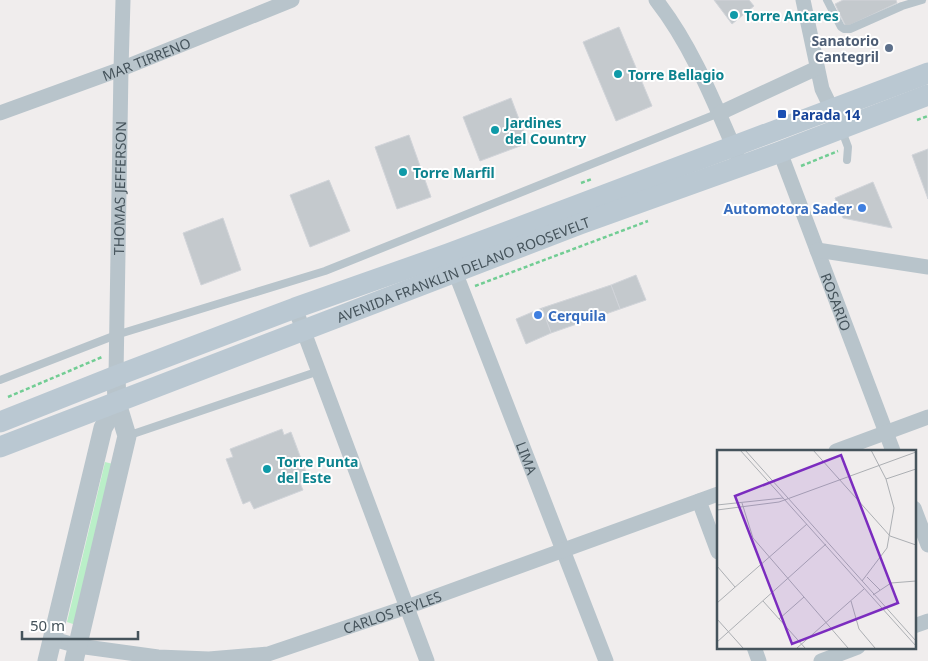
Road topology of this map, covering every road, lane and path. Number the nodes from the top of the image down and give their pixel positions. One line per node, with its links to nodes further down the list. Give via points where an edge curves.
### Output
1 (124, 0): 8 (street, THOMAS JEFFERSON)
2 (292, 0): 8 (street, MAR TIRRENO)
3 (656, 0): 13 (street, via 669,17)
4 (803, 0): 7 (street)
5 (827, 0): 6 (lane, via 844,29)
6 (922, 0)
7 (817, 68): 11 (street); 13 (street)
8 (121, 69): 12 (street, MAR TIRRENO); 23 (street, THOMAS JEFFERSON)
9 (928, 74): 11 (main road, AVENIDA FRANKLIN DELANO ROOSEVELT)
10 (928, 95): 14 (main road, AVENIDA FRANKLIN DELANO ROOSEVELT)
11 (831, 109): 14 (street); 16 (main road, AVENIDA FRANKLIN DELANO ROOSEVELT)
12 (0, 113)
13 (720, 113): 16 (street); 23 (lane, via 325,271)
14 (842, 129): 15 (main road, AVENIDA FRANKLIN DELANO ROOSEVELT); 17 (lane, via 848,147)
15 (780, 152): 16 (main road, AVENIDA FRANKLIN DELANO ROOSEVELT); 18 (street, ROSARIO)
16 (737, 156): 19 (main road, AVENIDA FRANKLIN DELANO ROOSEVELT)
17 (847, 160)
18 (817, 250): 20 (street); 30 (street, ROSARIO)
19 (452, 263): 21 (main road, AVENIDA FRANKLIN DELANO ROOSEVELT); 22 (main road, AVENIDA FRANKLIN DELANO ROOSEVELT); 40 (street, LIMA)
20 (928, 267)
21 (295, 308): 22 (street); 25 (main road, AVENIDA FRANKLIN DELANO ROOSEVELT)
22 (304, 330): 24 (street); 27 (main road, AVENIDA FRANKLIN DELANO ROOSEVELT)
23 (116, 335): 25 (street, THOMAS JEFFERSON); 26 (lane)
24 (320, 371): 31 (lane); 41 (street)
25 (116, 376): 27 (street); 29 (main road, AVENIDA FRANKLIN DELANO ROOSEVELT)
26 (0, 380)
27 (117, 403): 31 (street); 32 (main road, AVENIDA FRANKLIN DELANO ROOSEVELT); 44 (street, via 103,428)
28 (928, 417): 30 (street)
29 (0, 422)
30 (886, 432): 33 (street); 34 (street, ROSARIO)
31 (127, 436): 47 (street)
32 (0, 447)
33 (839, 450)
34 (893, 450)
35 (717, 494): 36 (street, CARLOS REYLES)
36 (699, 501): 39 (street); 40 (street, CARLOS REYLES)
37 (916, 513): 38 (street)
38 (928, 545)
39 (717, 549)
40 (564, 551): 41 (street, CARLOS REYLES); 50 (street, LIMA)
41 (407, 607): 47 (street, CARLOS REYLES, via 268,654 209,659); 49 (street)
42 (928, 621): 43 (street)
43 (916, 625)
44 (53, 639): 47 (street, CARLOS REYLES); 48 (street)
45 (754, 648): 51 (street)
46 (855, 648): 52 (street)
47 (76, 653)
48 (48, 661)
49 (428, 661)
50 (606, 661)
51 (759, 661)
52 (821, 661)

